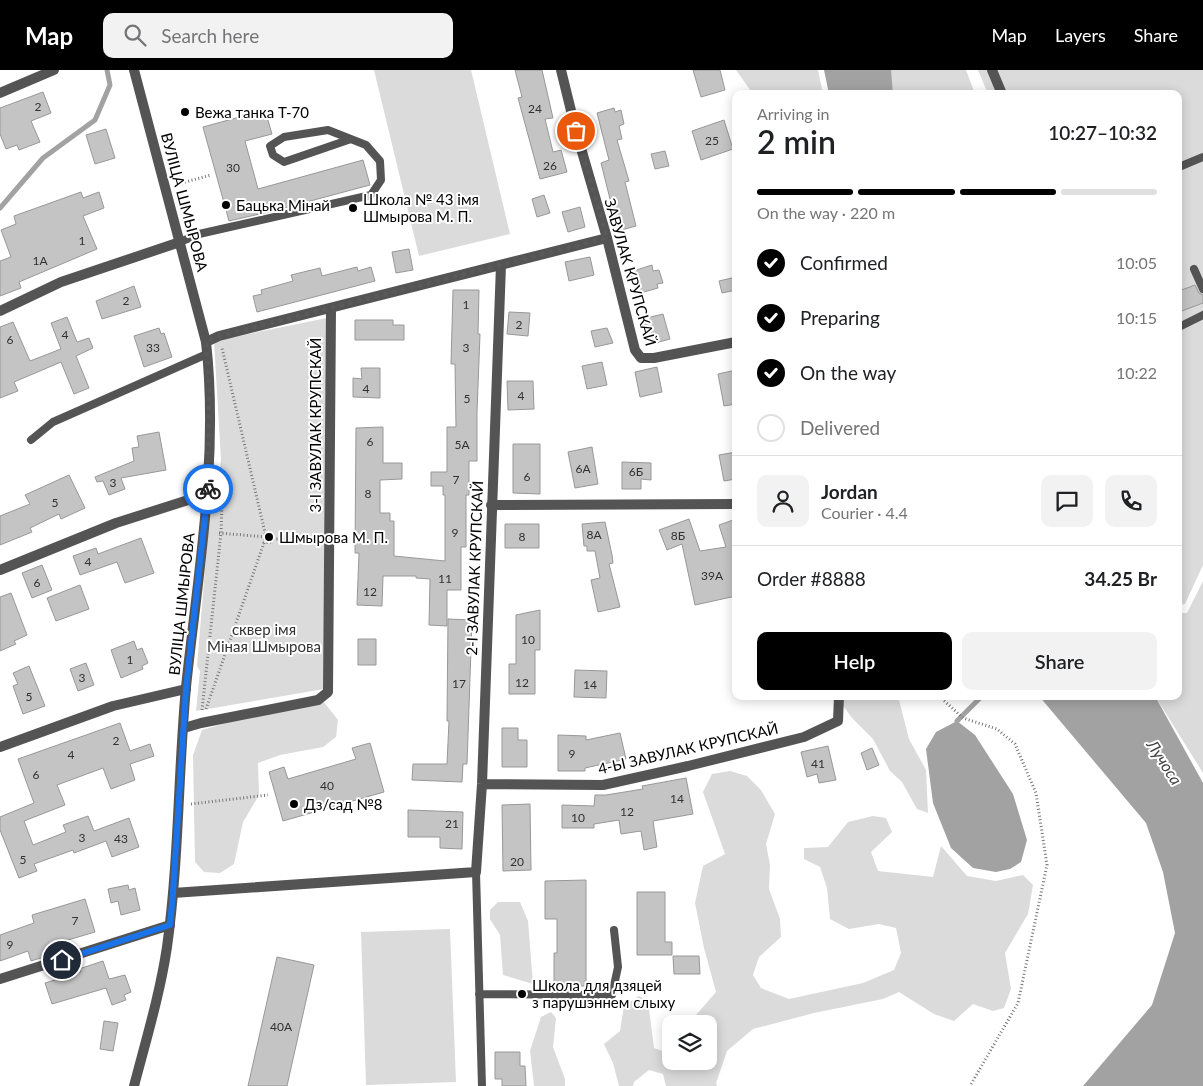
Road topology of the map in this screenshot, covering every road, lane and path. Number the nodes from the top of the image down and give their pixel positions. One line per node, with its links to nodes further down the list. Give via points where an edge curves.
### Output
1 (54, 70): 6 (street)
2 (134, 70): 13 (street, ВУЛІЦА ШМЫРОВА)
3 (561, 70): 12 (street, ЗАВУЛАК КРУПСКАЙ)
4 (992, 70): 5 (street)
5 (1000, 90)
6 (0, 93)
7 (351, 139): 7 (lane, via 284,162 273,155 270,146 284,137 328,130); 13 (lane, via 366,145 380,162 381,180 371,195 200,234)
8 (1203, 157): 9 (lane)
9 (1182, 166)
10 (211, 175): 11 (path)
11 (178, 184)
12 (607, 238): 14 (street); 22 (street, ЗАВУЛАК КРУПСКАЙ, via 635,350 641,358)
13 (180, 242): 18 (street, via 61,282); 21 (street, ВУЛІЦА ШМЫРОВА)
14 (501, 264): 17 (street); 27 (street, 2-І ЗАВУЛАК КРУПСКАЙ)
15 (1194, 269): 16 (lane)
16 (1203, 289)
17 (331, 309): 21 (street); 30 (street, 3-І ЗАВУЛАК КРУПСКАЙ)
18 (0, 311)
19 (1203, 315): 20 (lane)
20 (1182, 326)
21 (206, 342): 23 (street, ВУЛІЦА ШМЫРОВА)
22 (732, 343)
23 (208, 354): 24 (lane, via 53,422); 25 (street, ВУЛІЦА ШМЫРОВА)
24 (31, 440)
25 (208, 494): 32 (street, via 116,523); 33 (street, ВУЛІЦА ШМЫРОВА)
26 (732, 504): 27 (street)
27 (491, 505): 38 (street, 2-І ЗАВУЛАК КРУПСКАЙ)
28 (213, 532): 29 (path, via 272,534)
29 (273, 539): 30 (path); 31 (path)
30 (329, 541): 36 (street, 3-І ЗАВУЛАК КРУПСКАЙ, via 328,692 318,700)
31 (263, 543)
32 (0, 570)
33 (186, 689): 36 (street, ВУЛІЦА ШМЫРОВА); 37 (street, via 113,706)
34 (839, 700): 38 (street, 4-Ы ЗАВУЛАК КРУПСКАЙ, via 838,721 804,737 688,766 603,785)
35 (944, 700): 49 (path, via 963,718 997,729 1015,744 1036,793 1047,865 1018,1003)
36 (184, 728): 42 (street, ВУЛІЦА ШМЫРОВА)
37 (0, 747)
38 (482, 784): 41 (street, 2-І ЗАВУЛАК КРУПСКАЙ)
39 (268, 795): 40 (path)
40 (188, 804)
41 (476, 872): 42 (street); 46 (lane)
42 (173, 893): 43 (street, ВУЛІЦА ШМЫРОВА)
43 (170, 925): 45 (street); 47 (street, ВУЛІЦА ШМЫРОВА, via 160,987)
44 (614, 930): 46 (lane, via 618,967 612,995)
45 (0, 979)
46 (479, 994): 48 (lane)
47 (134, 1086)
48 (482, 1086)
49 (970, 1086)

